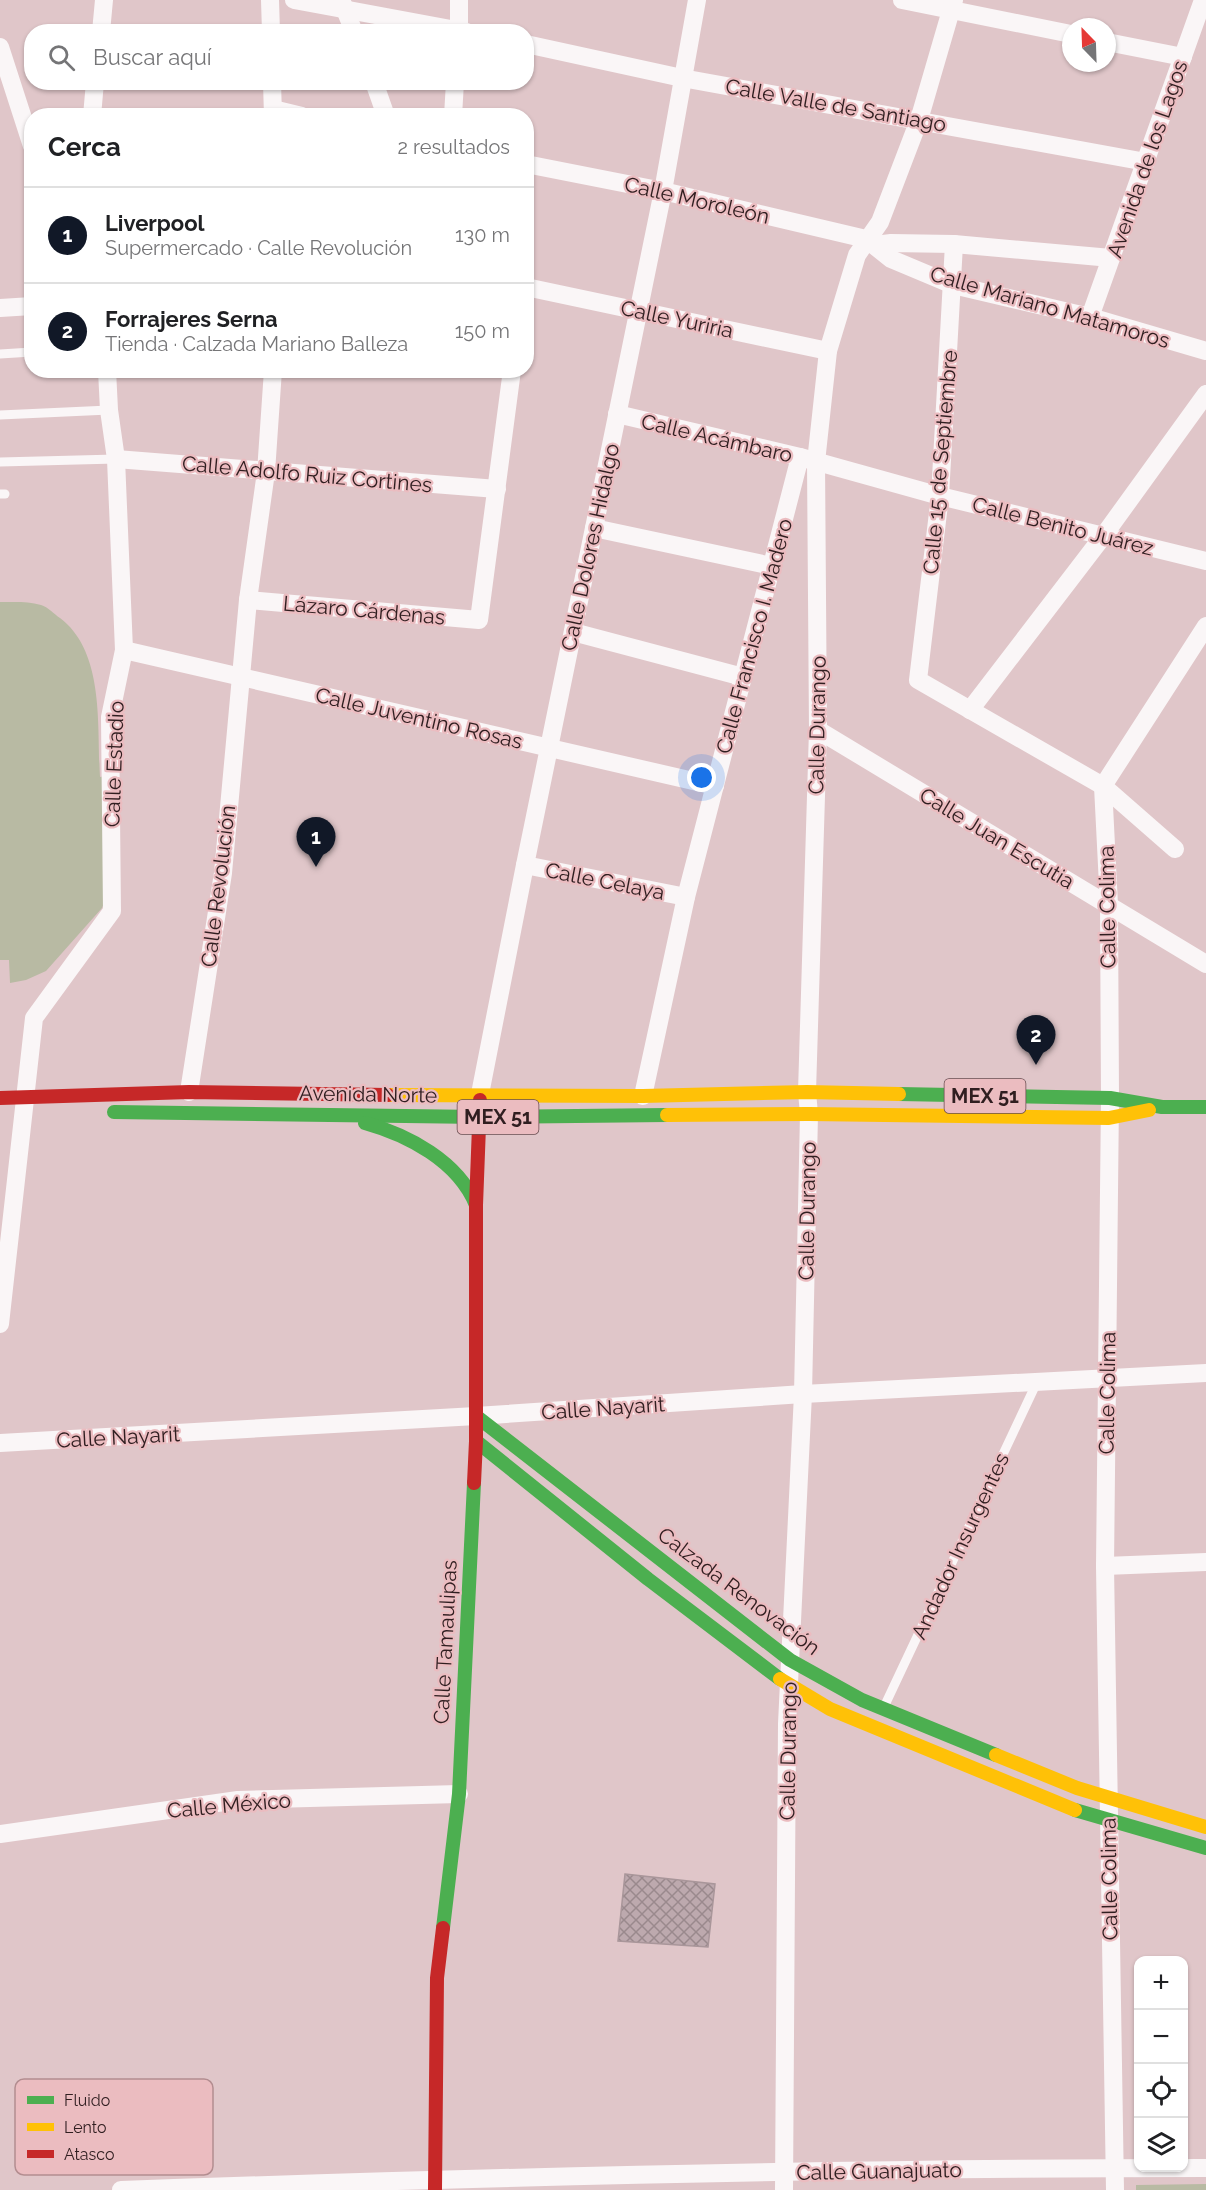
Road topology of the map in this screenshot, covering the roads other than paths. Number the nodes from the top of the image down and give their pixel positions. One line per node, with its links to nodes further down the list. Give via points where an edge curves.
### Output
1 (104, 0): 10 (street)
2 (270, 0): 11 (street)
3 (294, 0): 8 (street)
4 (459, 0): 14 (street)
5 (697, 0): 21 (street, Calle Dolores Hidalgo)
6 (902, 0): 9 (street)
7 (1203, 0): 16 (street, Avenida de los Lagos)
8 (344, 4): 12 (street); 13 (street)
9 (953, 5): 15 (street); 30 (street, Calle Durango)
10 (102, 24)
11 (271, 24)
12 (351, 24)
13 (431, 24)
14 (461, 24)
15 (1062, 32)
16 (1198, 40): 20 (street, Avenida de los Lagos)
17 (1116, 44): 20 (street)
18 (534, 46): 21 (street, Calle Valle de Santiago)
19 (0, 47): 31 (street)
20 (1183, 57): 32 (street, Avenida de los Lagos)
21 (682, 78): 30 (street, Calle Valle de Santiago); 34 (street, Calle Dolores Hidalgo)
22 (95, 90): 26 (street)
23 (272, 90): 27 (street)
24 (377, 90): 28 (street)
25 (455, 90): 29 (street)
26 (93, 108)
27 (273, 108)
28 (383, 108)
29 (453, 108)
30 (919, 120): 32 (street, Calle Valle de Santiago); 35 (street, Calle Durango)
31 (24, 121)
32 (1146, 162): 37 (street, Avenida de los Lagos)
33 (534, 166): 34 (street, Calle Moroleón)
34 (663, 191): 35 (street, Calle Moroleón); 42 (street, Calle Dolores Hidalgo)
35 (870, 242): 36 (street); 38 (street, Calle Mariano Matamoros, via 891,259); 44 (street, Calle Durango, via 857,255)
36 (954, 244): 37 (street); 38 (street, Calle 15 de Septiembre)
37 (1112, 258): 43 (street, Avenida de los Lagos)
38 (953, 285): 43 (street, Calle Mariano Matamoros); 60 (street, Calle 15 de Septiembre)
39 (534, 289): 42 (street, Calle Yuriria)
40 (24, 306): 41 (street)
41 (0, 308)
42 (638, 310): 44 (street, Calle Yuriria); 53 (street, Calle Dolores Hidalgo)
43 (1090, 317): 45 (street, Calle Mariano Matamoros)
44 (828, 351): 56 (street, Calle Durango)
45 (1206, 351)
46 (24, 352): 47 (lane)
47 (0, 354)
48 (108, 378): 52 (street, Calle Estadio)
49 (272, 378): 58 (street, Calle Revolución)
50 (511, 378): 59 (street)
51 (1206, 394): 62 (street)
52 (109, 410): 54 (lane); 55 (street, Calle Estadio)
53 (617, 414): 56 (street, Calle Acámbaro); 61 (street, Calle Dolores Hidalgo)
54 (0, 415)
55 (116, 459): 57 (lane); 58 (street, Calle Adolfo Ruiz Cortines); 68 (street, Calle Estadio)
56 (808, 459): 60 (street, Calle Benito Juárez); 64 (street, Calle Francisco I. Madero); 72 (street, Calle Durango)
57 (0, 462)
58 (266, 472): 59 (street, Calle Adolfo Ruiz Cortines); 65 (street, Calle Revolución)
59 (497, 489): 65 (street, Lázaro Cárdenas, via 480,620)
60 (940, 496): 62 (street, Calle Benito Juárez); 71 (street, Calle 15 de Septiembre, via 918,680)
61 (594, 528): 64 (street); 67 (street, Calle Dolores Hidalgo)
62 (1104, 535): 63 (street, Calle Benito Juárez); 71 (street)
63 (1206, 561)
64 (772, 566): 69 (street, Calle Francisco I. Madero)
65 (248, 600): 70 (street, Calle Revolución)
66 (1206, 626): 75 (street)
67 (573, 632): 69 (street); 73 (street, Calle Dolores Hidalgo)
68 (124, 650): 70 (street, Calle Juventino Rosas); 87 (street, Calle Estadio, via 110,717 112,911 34,1018)
69 (743, 677): 74 (street, Calle Francisco I. Madero)
70 (241, 678): 73 (street, Calle Juventino Rosas); 81 (street, Calle Revolución, via 223,873)
71 (970, 710): 75 (street)
72 (818, 730): 79 (street, Calle Juan Escutia); 82 (street, Calle Durango)
73 (549, 748): 74 (street, Calle Juventino Rosas); 77 (street, Calle Dolores Hidalgo)
74 (715, 786): 78 (street, Calle Francisco I. Madero)
75 (1103, 786): 76 (street); 79 (street, Calle Colima)
76 (1175, 849)
77 (525, 865): 78 (street, Calle Celaya); 83 (street, Calle Dolores Hidalgo)
78 (686, 897): 84 (street, Calle Francisco I. Madero)
79 (1109, 905): 80 (street, Calle Juan Escutia); 86 (street, Calle Colima)
80 (1206, 964)
81 (189, 1092): 83 (street, Avenida Norte / MEX 51); 87 (street, Avenida Norte / MEX 51); 93 (street, Avenida Norte / MEX 51, via 173,1101 90,1110)
82 (807, 1092): 84 (street, Avenida Norte / MEX 51); 86 (street, MEX 51); 92 (street, Calle Durango)
83 (480, 1094): 84 (street, Avenida Norte / MEX 51); 94 (street, Calle Tamaulipas)
84 (643, 1096)
85 (0, 1098): 87 (street, Avenida Norte / MEX 51)
86 (1110, 1098): 89 (street, MEX 51); 95 (street, Calle Colima)
87 (24, 1103): 88 (street, Avenida Norte / MEX 51); 91 (street, Avenida Norte / MEX 51); 97 (street, Calle Estadio)
88 (0, 1106)
89 (1162, 1107): 90 (street, MEX 51); 95 (street, MEX 51)
90 (1206, 1107)
91 (54, 1110)
92 (809, 1114): 94 (street, Avenida Norte / MEX 51); 95 (street, MEX 51); 101 (street, Calle Durango)
93 (335, 1115): 94 (street, Avenida Norte / MEX 51); 96 (street, via 387,1128 429,1152 467,1185)
94 (480, 1117): 96 (street, Calle Tamaulipas)
95 (1109, 1118): 99 (street, Calle Colima)
96 (476, 1205): 102 (street, Calle Tamaulipas)
97 (0, 1324)
98 (1206, 1373): 99 (street, Calle Nayarit)
99 (1108, 1378): 100 (street, Calle Nayarit); 106 (street, Calle Colima)
100 (1036, 1382): 101 (street, Calle Nayarit); 109 (lane, Andador Insurgentes)
101 (803, 1394): 102 (street, Calle Nayarit); 107 (street, Calle Durango)
102 (476, 1416): 103 (street, Calle Tamaulipas); 104 (street, Calle Nayarit); 107 (street, Calzada Renovación)
103 (476, 1441): 108 (street); 110 (street, Calle Tamaulipas)
104 (0, 1443)
105 (1206, 1562): 106 (street)
106 (1105, 1566): 111 (street, Calle Colima)
107 (790, 1660): 108 (street, Calle Durango); 109 (street, Calzada Renovación)
108 (789, 1686): 112 (street, via 841,1713 1066,1807); 118 (street, Calle Durango)
109 (883, 1709): 111 (street, Calzada Renovación)
110 (459, 1794): 114 (street, Calle México, via 238,1800); 119 (street, Calle Tamaulipas, via 437,1978)
111 (1108, 1797): 112 (street, Calle Colima); 113 (street, Calzada Renovación)
112 (1108, 1820): 115 (street); 116 (street, Calle Colima)
113 (1206, 1827)
114 (0, 1834)
115 (1206, 1848)
116 (1113, 2168): 117 (street, Calle Guanajuato); 118 (street, Calle Guanajuato); 121 (street, Calle Colima)
117 (1206, 2168)
118 (784, 2181): 119 (street, Calle Guanajuato)
119 (435, 2185): 120 (street, Calle Guanajuato)
120 (121, 2190)
121 (1115, 2190)

